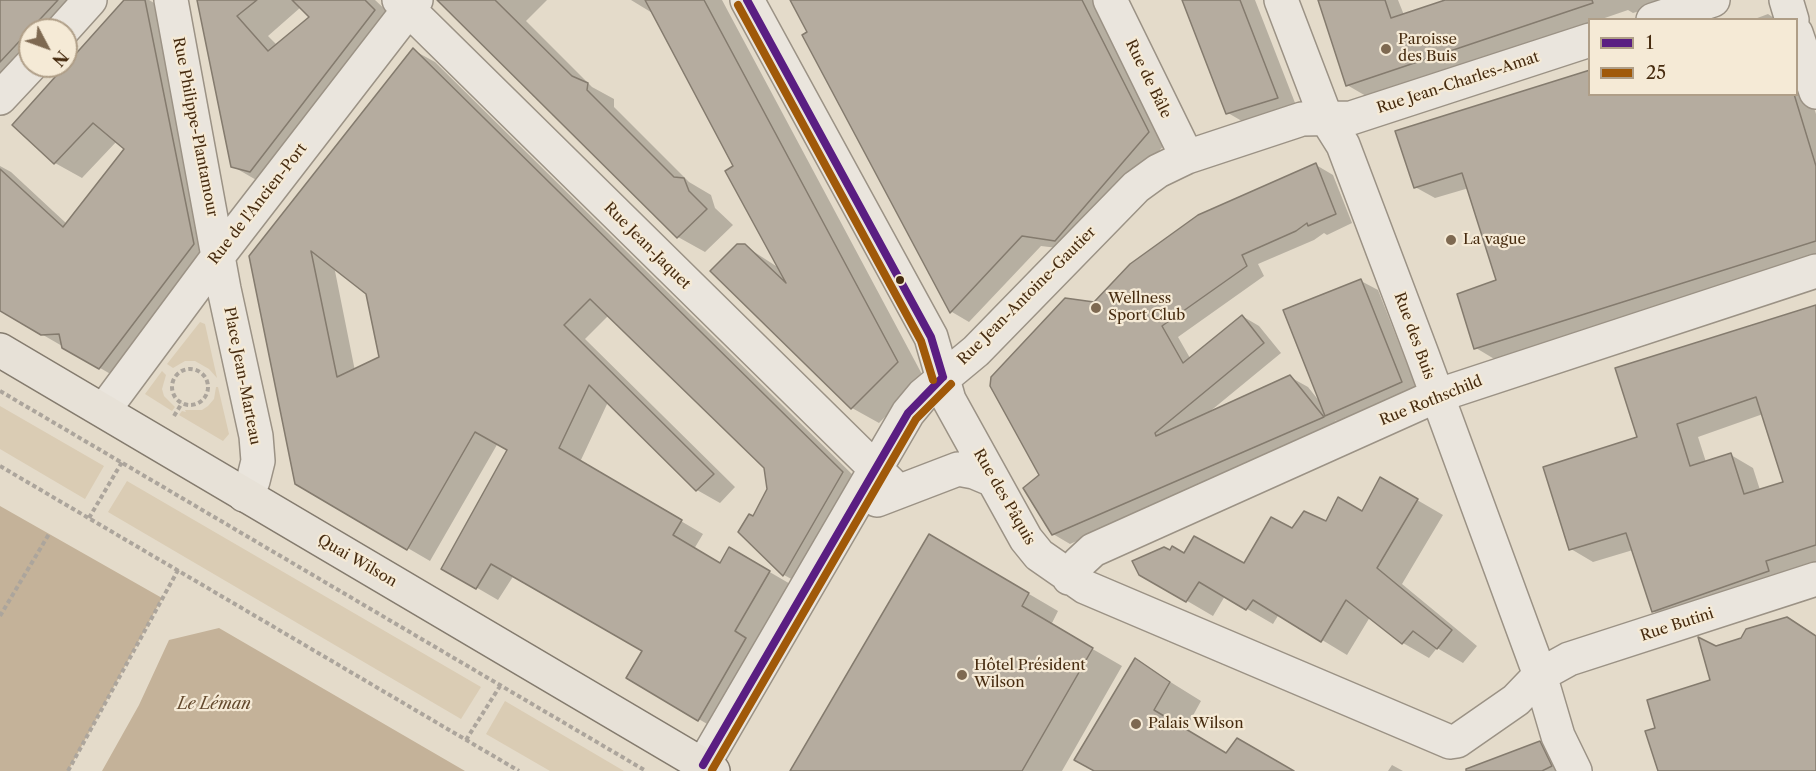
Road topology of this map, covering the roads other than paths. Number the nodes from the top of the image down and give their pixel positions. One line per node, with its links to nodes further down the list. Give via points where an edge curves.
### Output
1 (90, 0): 9 (street)
2 (171, 0): 19 (street, Rue Philippe-Plantamour)
3 (747, 0): 22 (street, Rue des Pâquis, via 931,337)
4 (1110, 0): 18 (street, Rue de Bâle)
5 (1281, 0): 17 (street, Rue des Buis)
6 (1713, 0): 10 (street)
7 (1786, 0): 11 (street)
8 (408, 3): 19 (street, Rue de l'Ancien-Port); 25 (street, Rue Jean-Jaquet)
9 (74, 18)
10 (1659, 18)
11 (1791, 18)
12 (1798, 36): 15 (street)
13 (1588, 41): 17 (street, Rue Jean-Charles-Amat, via 1351,118)
14 (19, 78): 16 (street)
15 (1816, 92)
16 (0, 98)
17 (1326, 118): 18 (street, Rue Jean-Antoine-Gautier, via 1302,120); 23 (street, Rue des Buis, via 1342,145)
18 (1186, 157): 22 (street, Rue Jean-Antoine-Gautier, via 1136,187 976,351)
19 (219, 255): 24 (street, Rue de l'Ancien-Port); 27 (street, Place Jean-Marteau, via 256,436 258,461)
20 (1816, 272): 23 (street, Rue Rothschild)
21 (0, 350): 24 (main road, Quai Wilson)
22 (943, 377): 25 (street, Rue Jean-Antoine-Gautier, via 908,413); 26 (street, Rue des Pâquis, via 950,400)
23 (1436, 396): 28 (street, Rue Rothschild, via 1093,550); 30 (street, Rue des Buis)
24 (104, 410): 27 (main road, Quai Wilson)
25 (887, 480): 26 (street, via 958,469); 31 (street, Rue Jean-Antoine-Gautier, via 852,510)
26 (993, 480): 28 (street, Rue des Pâquis, via 1026,539 1039,555)
27 (244, 495): 31 (main road, Quai Wilson)
28 (1069, 578): 30 (street, Rue des Pâquis, via 1450,742 1516,700)
29 (1816, 579): 30 (street, Rue Butini, via 1569,659)
30 (1540, 675): 32 (street, Rue des Buis, via 1558,736)
31 (708, 768)
32 (1575, 771)

